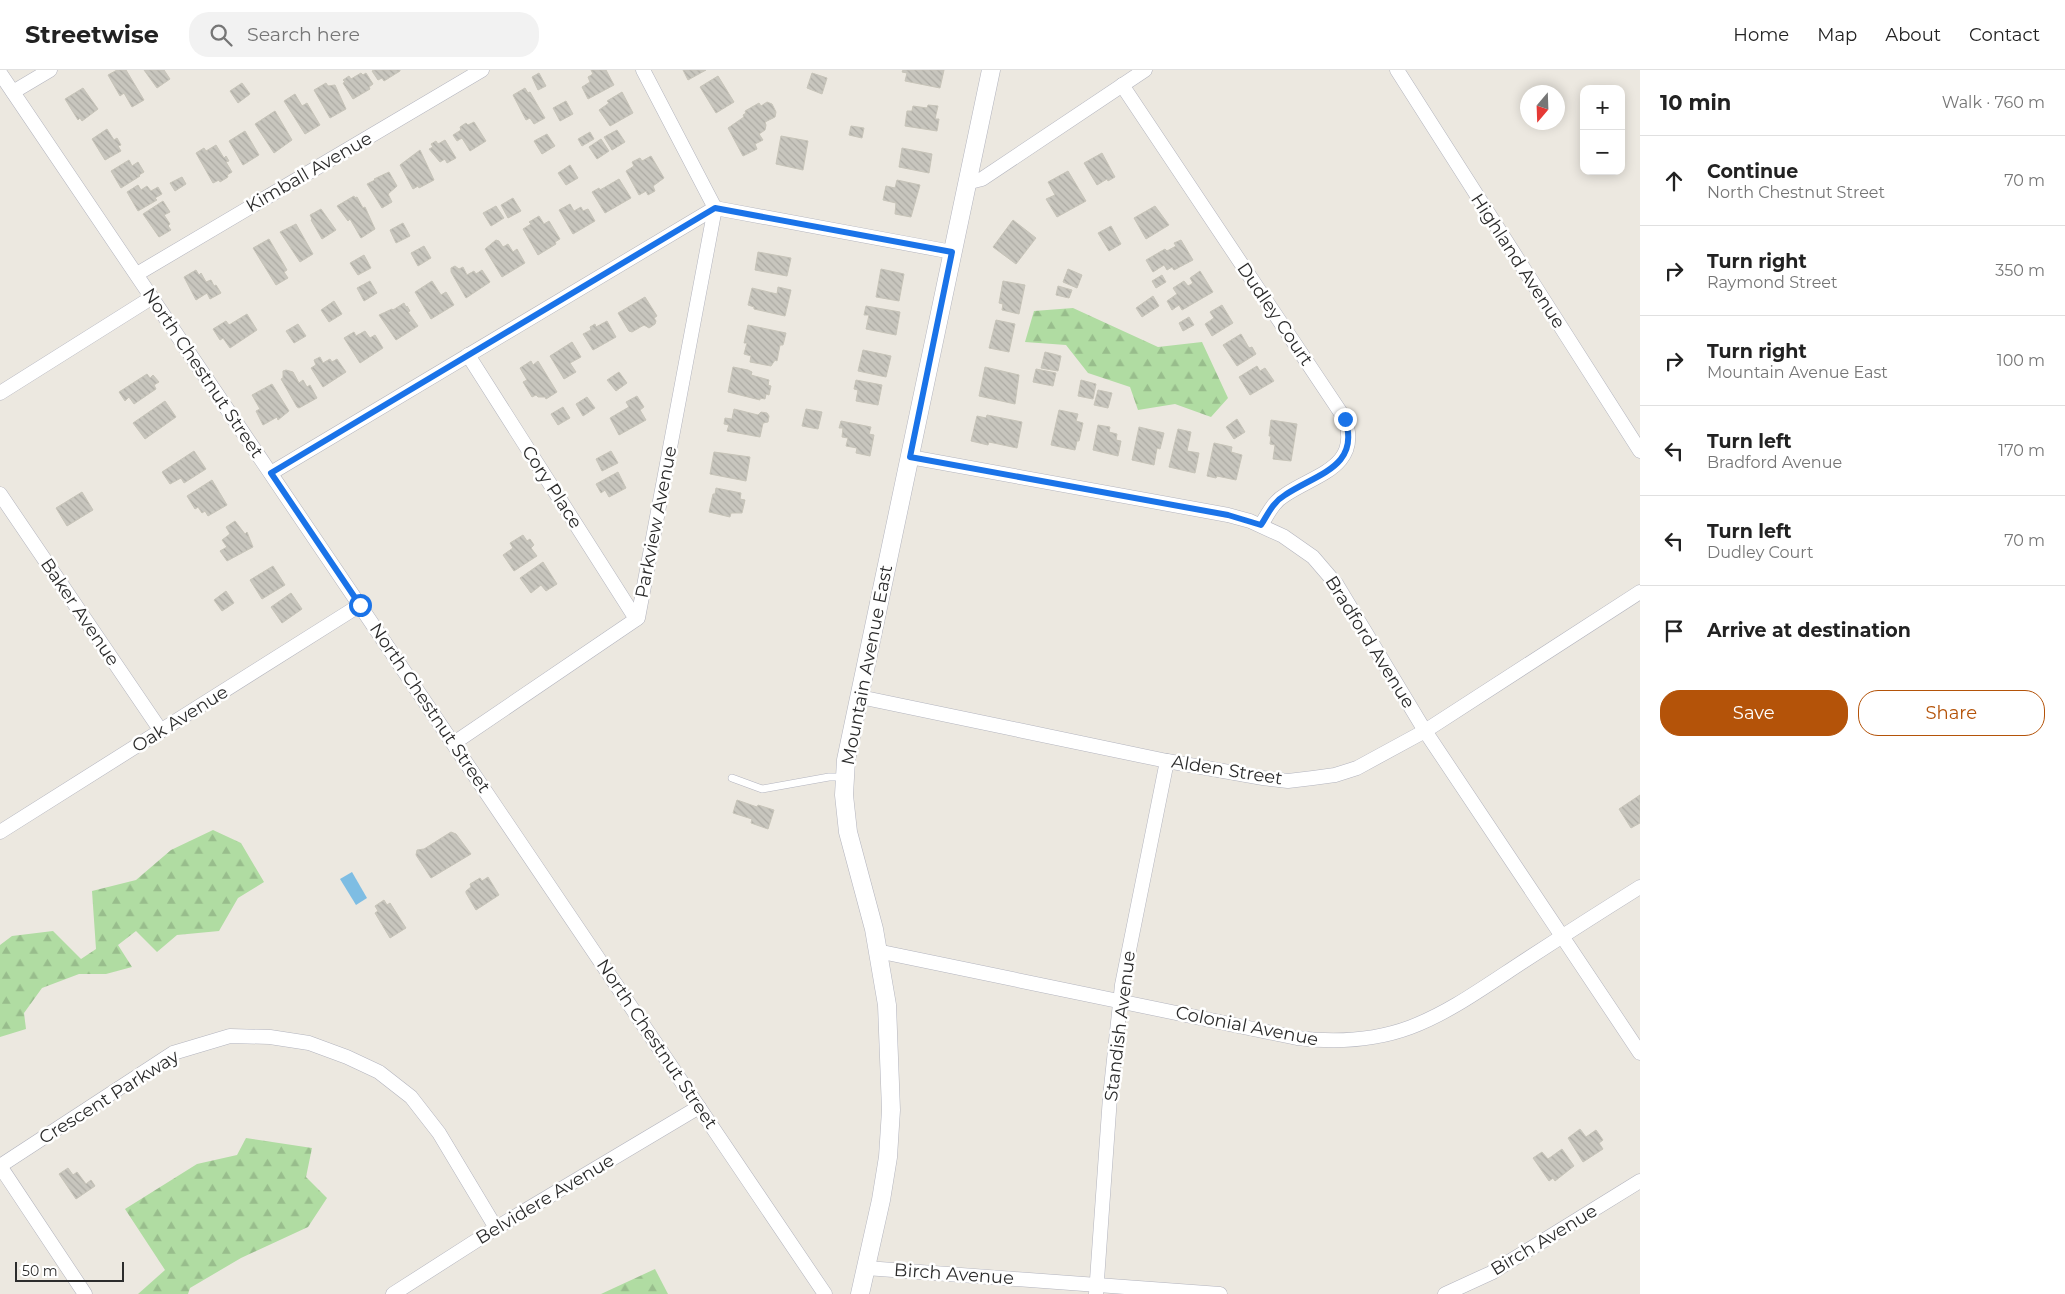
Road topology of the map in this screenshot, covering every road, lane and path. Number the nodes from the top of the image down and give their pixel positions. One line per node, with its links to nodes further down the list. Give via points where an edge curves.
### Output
1 (50, 70): 9 (street)
2 (482, 70): 13 (street, Kimball Avenue)
3 (643, 70): 11 (street)
4 (991, 70): 10 (street, Mountain Avenue East)
5 (1145, 70): 8 (street)
6 (1396, 70): 17 (street, Highland Avenue)
7 (0, 73): 9 (street, North Chestnut Street)
8 (1122, 85): 10 (street, via 982,179); 21 (street, Dudley Court, via 1345,419 1349,430 1347,447 1339,463 1284,495 1272,505)
9 (13, 92): 13 (street, North Chestnut Street)
10 (966, 183): 12 (street, Mountain Avenue East)
11 (715, 208): 12 (street); 15 (street); 24 (street, Parkview Avenue)
12 (952, 252): 18 (street, Mountain Avenue East)
13 (136, 274): 14 (street, North Chestnut Street)
14 (151, 298): 16 (street); 19 (street, North Chestnut Street)
15 (468, 355): 19 (street); 24 (street, Cory Place)
16 (0, 393)
17 (1640, 451)
18 (910, 457): 21 (street, Bradford Avenue, via 1228,515); 25 (street, Mountain Avenue East)
19 (271, 473): 23 (street, North Chestnut Street)
20 (0, 494): 26 (street, Baker Avenue)
21 (1261, 525): 27 (street, Bradford Avenue, via 1299,546 1337,584)
22 (1640, 592): 27 (street, Alden Street)
23 (360, 605): 26 (street, Oak Avenue); 28 (street, North Chestnut Street)
24 (636, 619): 28 (street, Parkview Avenue)
25 (860, 697): 29 (street, Alden Street); 30 (street, Mountain Avenue East)
26 (161, 731): 32 (street, Oak Avenue)
27 (1425, 731): 29 (street, Alden Street, via 1357,768 1335,775 1288,781); 34 (street, Bradford Avenue)
28 (454, 743): 38 (street, North Chestnut Street)
29 (1167, 761): 36 (street, Standish Avenue)
30 (845, 777): 31 (lane, via 762,790); 35 (street, Mountain Avenue East, via 848,832)
31 (732, 778)
32 (0, 832)
33 (1640, 887): 34 (street, Colonial Avenue)
34 (1562, 937): 36 (street, Colonial Avenue, via 1436,1018 1406,1030 1368,1039 1328,1041 1297,1038); 37 (street, Bradford Avenue)
35 (877, 951): 36 (street, Colonial Avenue); 42 (street, Mountain Avenue East, via 886,1005 891,1110 888,1157)
36 (1120, 1001): 43 (street, Standish Avenue)
37 (1640, 1053)
38 (699, 1107): 41 (street, Belvidere Avenue); 46 (street, North Chestnut Street)
39 (0, 1166): 41 (street, Crescent Parkway, via 173,1053 230,1036 270,1037 309,1044 347,1057 379,1072 411,1097 439,1133); 44 (street)
40 (1640, 1181): 49 (street, Birch Avenue, via 1491,1273)
41 (496, 1228): 45 (street, Belvidere Avenue)
42 (866, 1268): 43 (street, Birch Avenue); 47 (street, Mountain Avenue East)
43 (1096, 1289): 48 (street, Birch Avenue)
44 (85, 1294)
45 (393, 1294)
46 (825, 1294)
47 (860, 1294)
48 (1220, 1294)
49 (1445, 1294)

